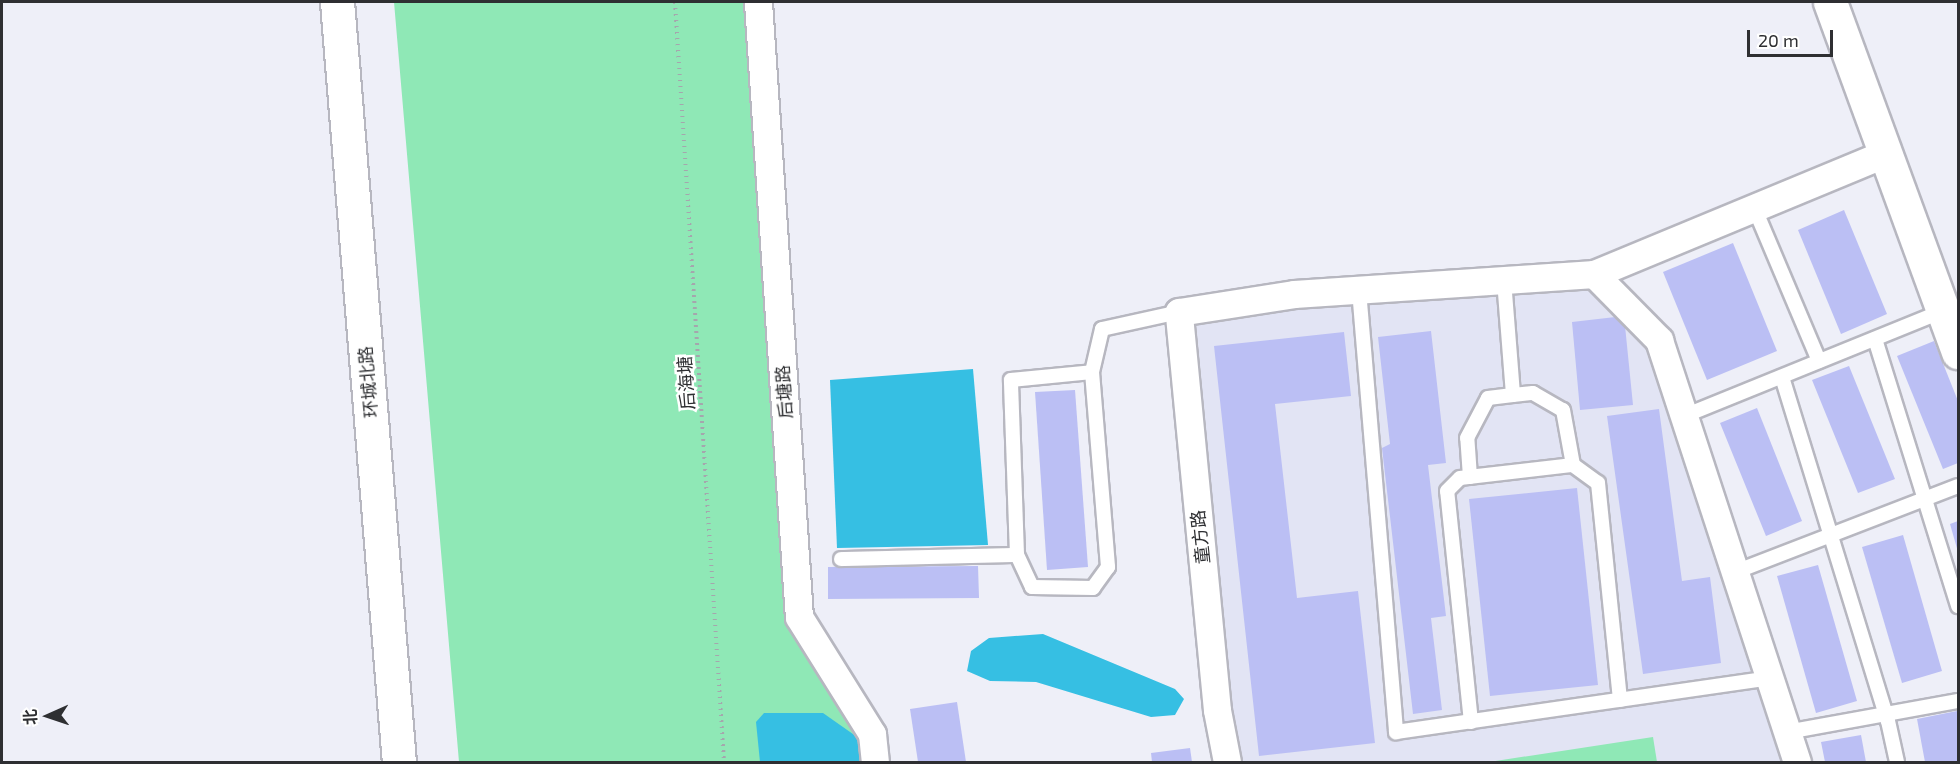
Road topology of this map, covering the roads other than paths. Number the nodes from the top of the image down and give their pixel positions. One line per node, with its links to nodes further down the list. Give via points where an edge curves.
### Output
1 (337, 2): 33 (street, 环城北路)
2 (758, 2): 34 (street, 后塘路, via 799,617 872,734)
3 (1830, 2): 4 (street)
4 (1886, 153): 5 (street); 9 (street)
5 (1754, 207): 6 (street); 13 (lane)
6 (1594, 274): 7 (street); 17 (street, via 1659,340)
7 (1504, 280): 8 (street); 16 (lane)
8 (1359, 290): 10 (street, via 1294,294); 31 (lane, via 1396,732)
9 (1943, 310): 11 (lane); 12 (street)
10 (1179, 312): 14 (lane, via 1102,329); 35 (street, 童方路, via 1217,710)
11 (1875, 339): 13 (lane); 21 (lane)
12 (1959, 351)
13 (1819, 361): 15 (lane)
14 (1092, 372): 23 (lane, via 1011,380); 23 (lane, via 1108,567 1094,588 1032,587)
15 (1782, 376): 17 (lane); 22 (lane)
16 (1513, 395): 18 (lane, via 1533,393 1563,410); 19 (lane, via 1488,398 1467,438)
17 (1684, 416): 25 (street)
18 (1573, 465): 19 (lane); 28 (lane, via 1598,483)
19 (1470, 477): 31 (lane, via 1460,478 1447,491)
20 (1959, 486): 21 (lane)
21 (1925, 499): 22 (lane); 26 (lane)
22 (1831, 535): 25 (lane); 30 (lane)
23 (1017, 555): 24 (lane)
24 (841, 559)
25 (1735, 572): 27 (street)
26 (1959, 606)
27 (1769, 678): 28 (lane); 32 (street)
28 (1620, 700): 31 (lane)
29 (1959, 701): 30 (lane)
30 (1886, 714): 32 (lane); 37 (lane)
31 (1471, 722)
32 (1787, 732): 36 (street)
33 (399, 762)
34 (875, 762)
35 (1227, 762)
36 (1797, 762)
37 (1897, 762)

